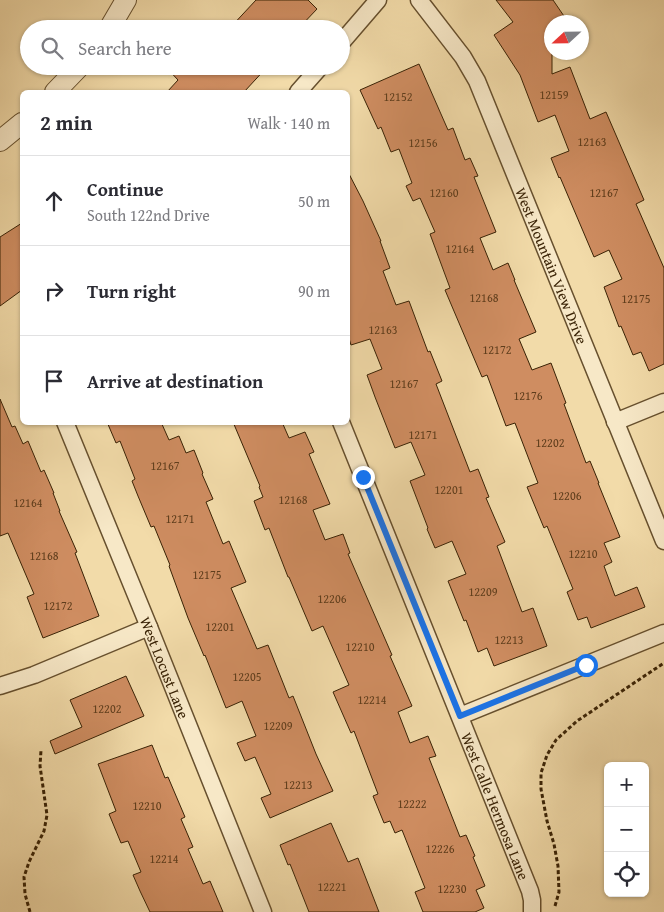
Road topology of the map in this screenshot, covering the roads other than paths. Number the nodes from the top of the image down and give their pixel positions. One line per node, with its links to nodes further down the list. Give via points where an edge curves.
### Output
1 (126, 0): 4 (street)
2 (378, 0): 5 (street)
3 (418, 0): 13 (street, West Mountain View Drive, via 463,57 477,81)
4 (114, 20)
5 (350, 33)
6 (71, 75): 8 (street)
7 (313, 75): 9 (street)
8 (57, 90)
9 (300, 90)
10 (20, 125): 11 (street)
11 (0, 141)
12 (664, 402): 13 (street)
13 (615, 422): 16 (street, West Mountain View Drive)
14 (66, 425): 17 (street, West Locust Lane)
15 (342, 425): 20 (street, West Calle Hermosa Lane)
16 (664, 541)
17 (149, 627): 19 (street); 21 (street, West Locust Lane)
18 (664, 633): 20 (street)
19 (0, 686)
20 (460, 716): 22 (street, West Calle Hermosa Lane, via 530,890)
21 (263, 912)
22 (532, 912)

